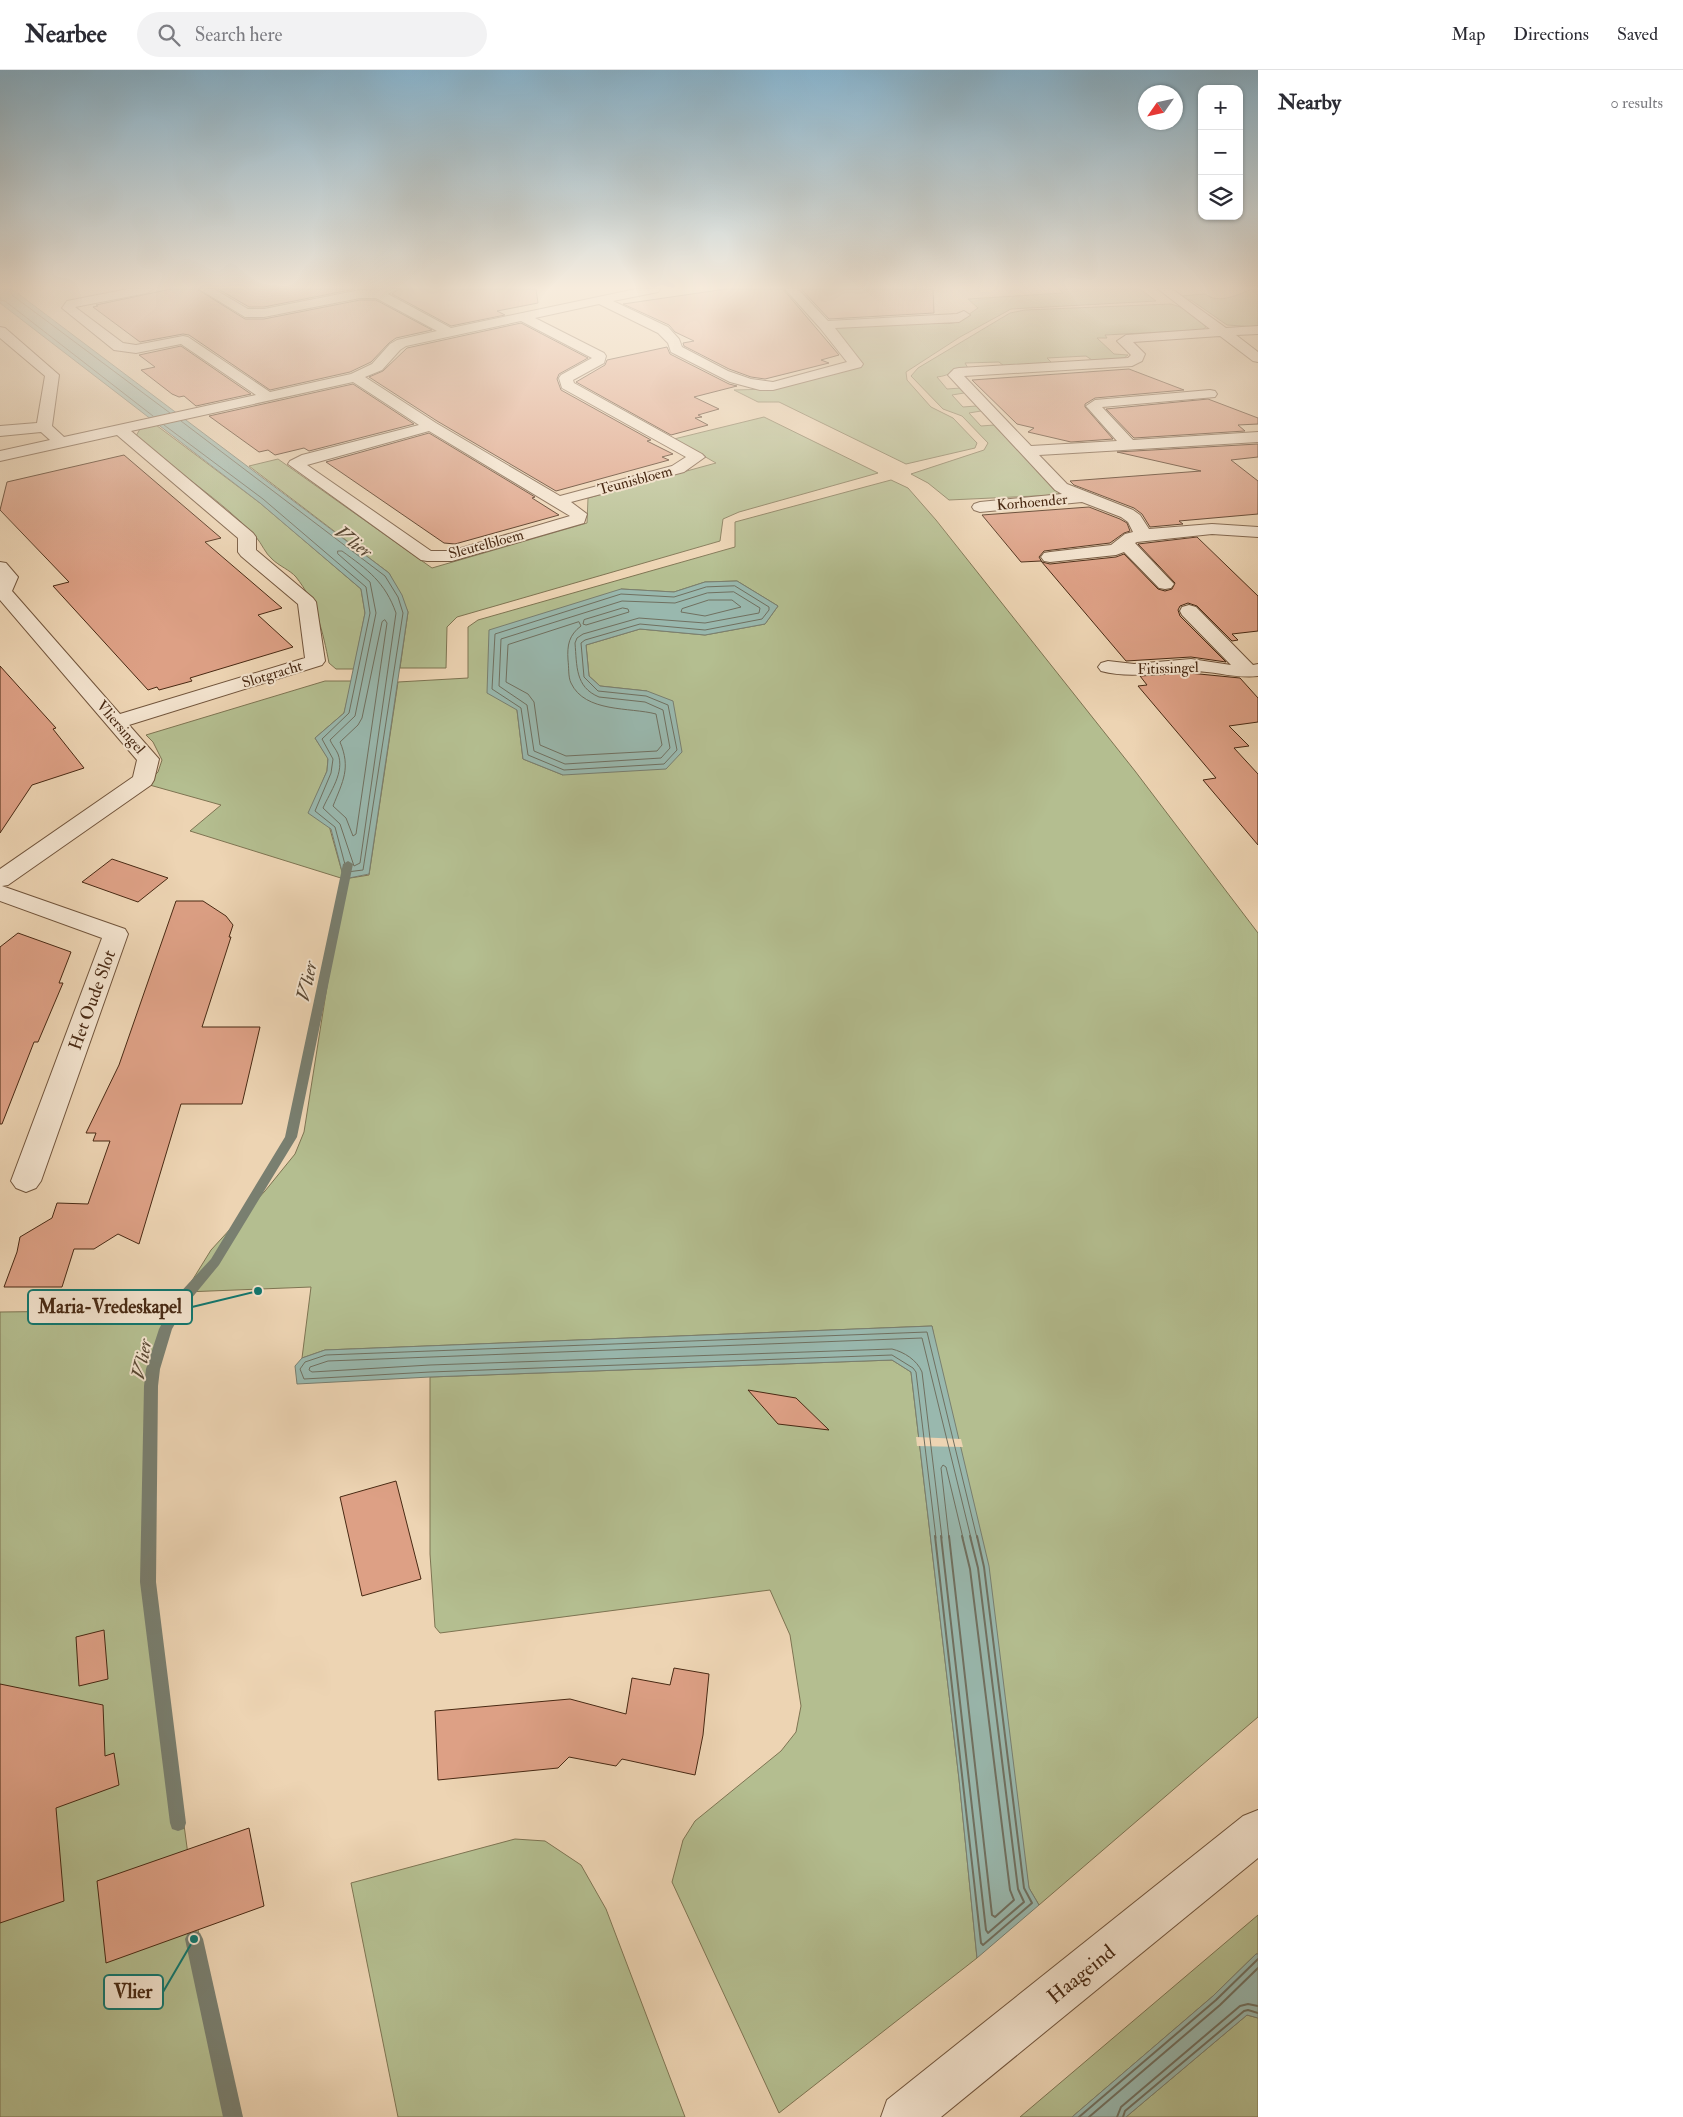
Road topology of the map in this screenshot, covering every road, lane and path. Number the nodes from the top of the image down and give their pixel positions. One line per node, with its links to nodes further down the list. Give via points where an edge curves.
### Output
1 (51, 385): 12 (street)
2 (250, 385): 10 (street)
3 (320, 385): 10 (street)
4 (367, 385): 11 (street, Sleutelbloem)
5 (567, 385): 23 (street, Teunisbloem, via 697,457 678,469)
6 (754, 385): 7 (street)
7 (779, 385)
8 (963, 385): 20 (street, Korhoender)
9 (1210, 394): 18 (street, via 1100,402 1094,406)
10 (267, 396): 13 (street)
11 (431, 426): 23 (street, Sleutelbloem); 23 (street, Sleutelbloem, via 308,458 296,464 427,556 452,556 578,519 579,514)
12 (44, 427): 14 (street); 16 (street)
13 (119, 429): 16 (street); 17 (street, Slotgracht)
14 (0, 431)
15 (1258, 436): 18 (street)
16 (61, 442): 21 (street)
17 (136, 444): 19 (street); 36 (street, Slotgracht, via 247,537 247,552 307,602 315,661)
18 (1129, 444): 20 (street)
19 (118, 448)
20 (1027, 451): 22 (street, Korhoender, via 1061,487)
21 (0, 456)
22 (1084, 498): 24 (street, Korhoender); 26 (street, Korhoender, via 1100,501 1131,515 1141,526)
23 (558, 501)
24 (980, 507)
25 (1258, 532): 26 (street, via 1212,529)
26 (1143, 535): 27 (street)
27 (1125, 543): 28 (street, via 1116,550); 30 (street)
28 (1050, 557)
29 (0, 567): 32 (street, Vliersingel, via 9,577 3,592)
30 (1165, 584)
31 (1190, 611): 34 (street)
32 (9, 612): 36 (street, Vliersingel)
33 (1108, 667): 34 (street, Fitissingel, via 1134,670 1191,665)
34 (1250, 671): 35 (street)
35 (1258, 691)
36 (116, 722): 37 (street, Vliersingel, via 148,759 143,780)
37 (0, 880)
38 (0, 893): 39 (street, Het Oude Slot, via 116,934)
39 (26, 1181)
40 (1254, 1843): 41 (street, Haageind)
41 (904, 2117)

